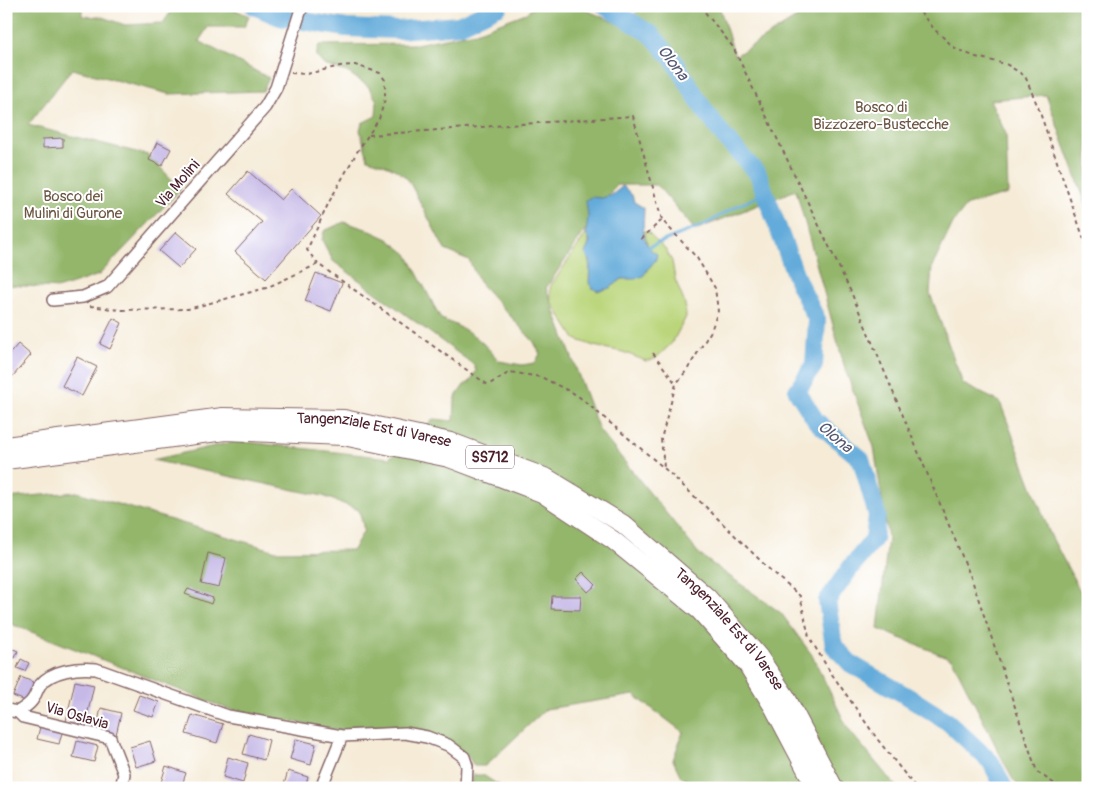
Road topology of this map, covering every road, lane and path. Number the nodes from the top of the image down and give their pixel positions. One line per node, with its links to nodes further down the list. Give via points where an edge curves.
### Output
1 (302, 6): 4 (street, Via Molini)
2 (700, 6): 26 (path, via 734,47 851,292 972,580 1037,772)
3 (915, 6): 8 (path, via 956,49 1006,64 1025,76)
4 (282, 72): 5 (path, via 307,74 355,66 380,73 386,80 385,99 379,119); 10 (street, Via Molini, via 265,108 107,287 83,297)
5 (369, 135): 6 (path, via 633,116); 9 (path, via 329,202 307,250)
6 (662, 220): 7 (path); 13 (path, via 697,258 715,288 718,311 711,332)
7 (641, 239)
8 (1088, 251)
9 (318, 264): 11 (path, via 266,288 188,309 120,310); 16 (path, via 488,385 510,372 541,377 578,395)
10 (53, 300)
11 (82, 304)
12 (653, 353): 13 (path)
13 (676, 384): 16 (path, via 661,439)
14 (6, 446): 24 (highway, Tangenziale Est di Varese / SS712, via 223,417 344,419 451,442 547,478 623,524 707,597 770,673)
15 (6, 460): 23 (highway, Tangenziale Est di Varese / SS712, via 225,430 343,436 449,458 542,493 613,540 700,611 747,664)
16 (664, 468): 25 (path, via 800,596 809,638 878,740)
17 (6, 710): 18 (street)
18 (18, 712): 19 (street, via 32,702 46,679 70,669 84,668 96,669 228,716); 20 (street, Via Oslavia, via 23,717 110,738 124,774)
19 (342, 736): 21 (street); 22 (street, via 405,733 448,745 464,757)
20 (121, 788)
21 (321, 788)
22 (466, 788)
23 (816, 788)
24 (834, 788)
25 (916, 788)
26 (1061, 788)

